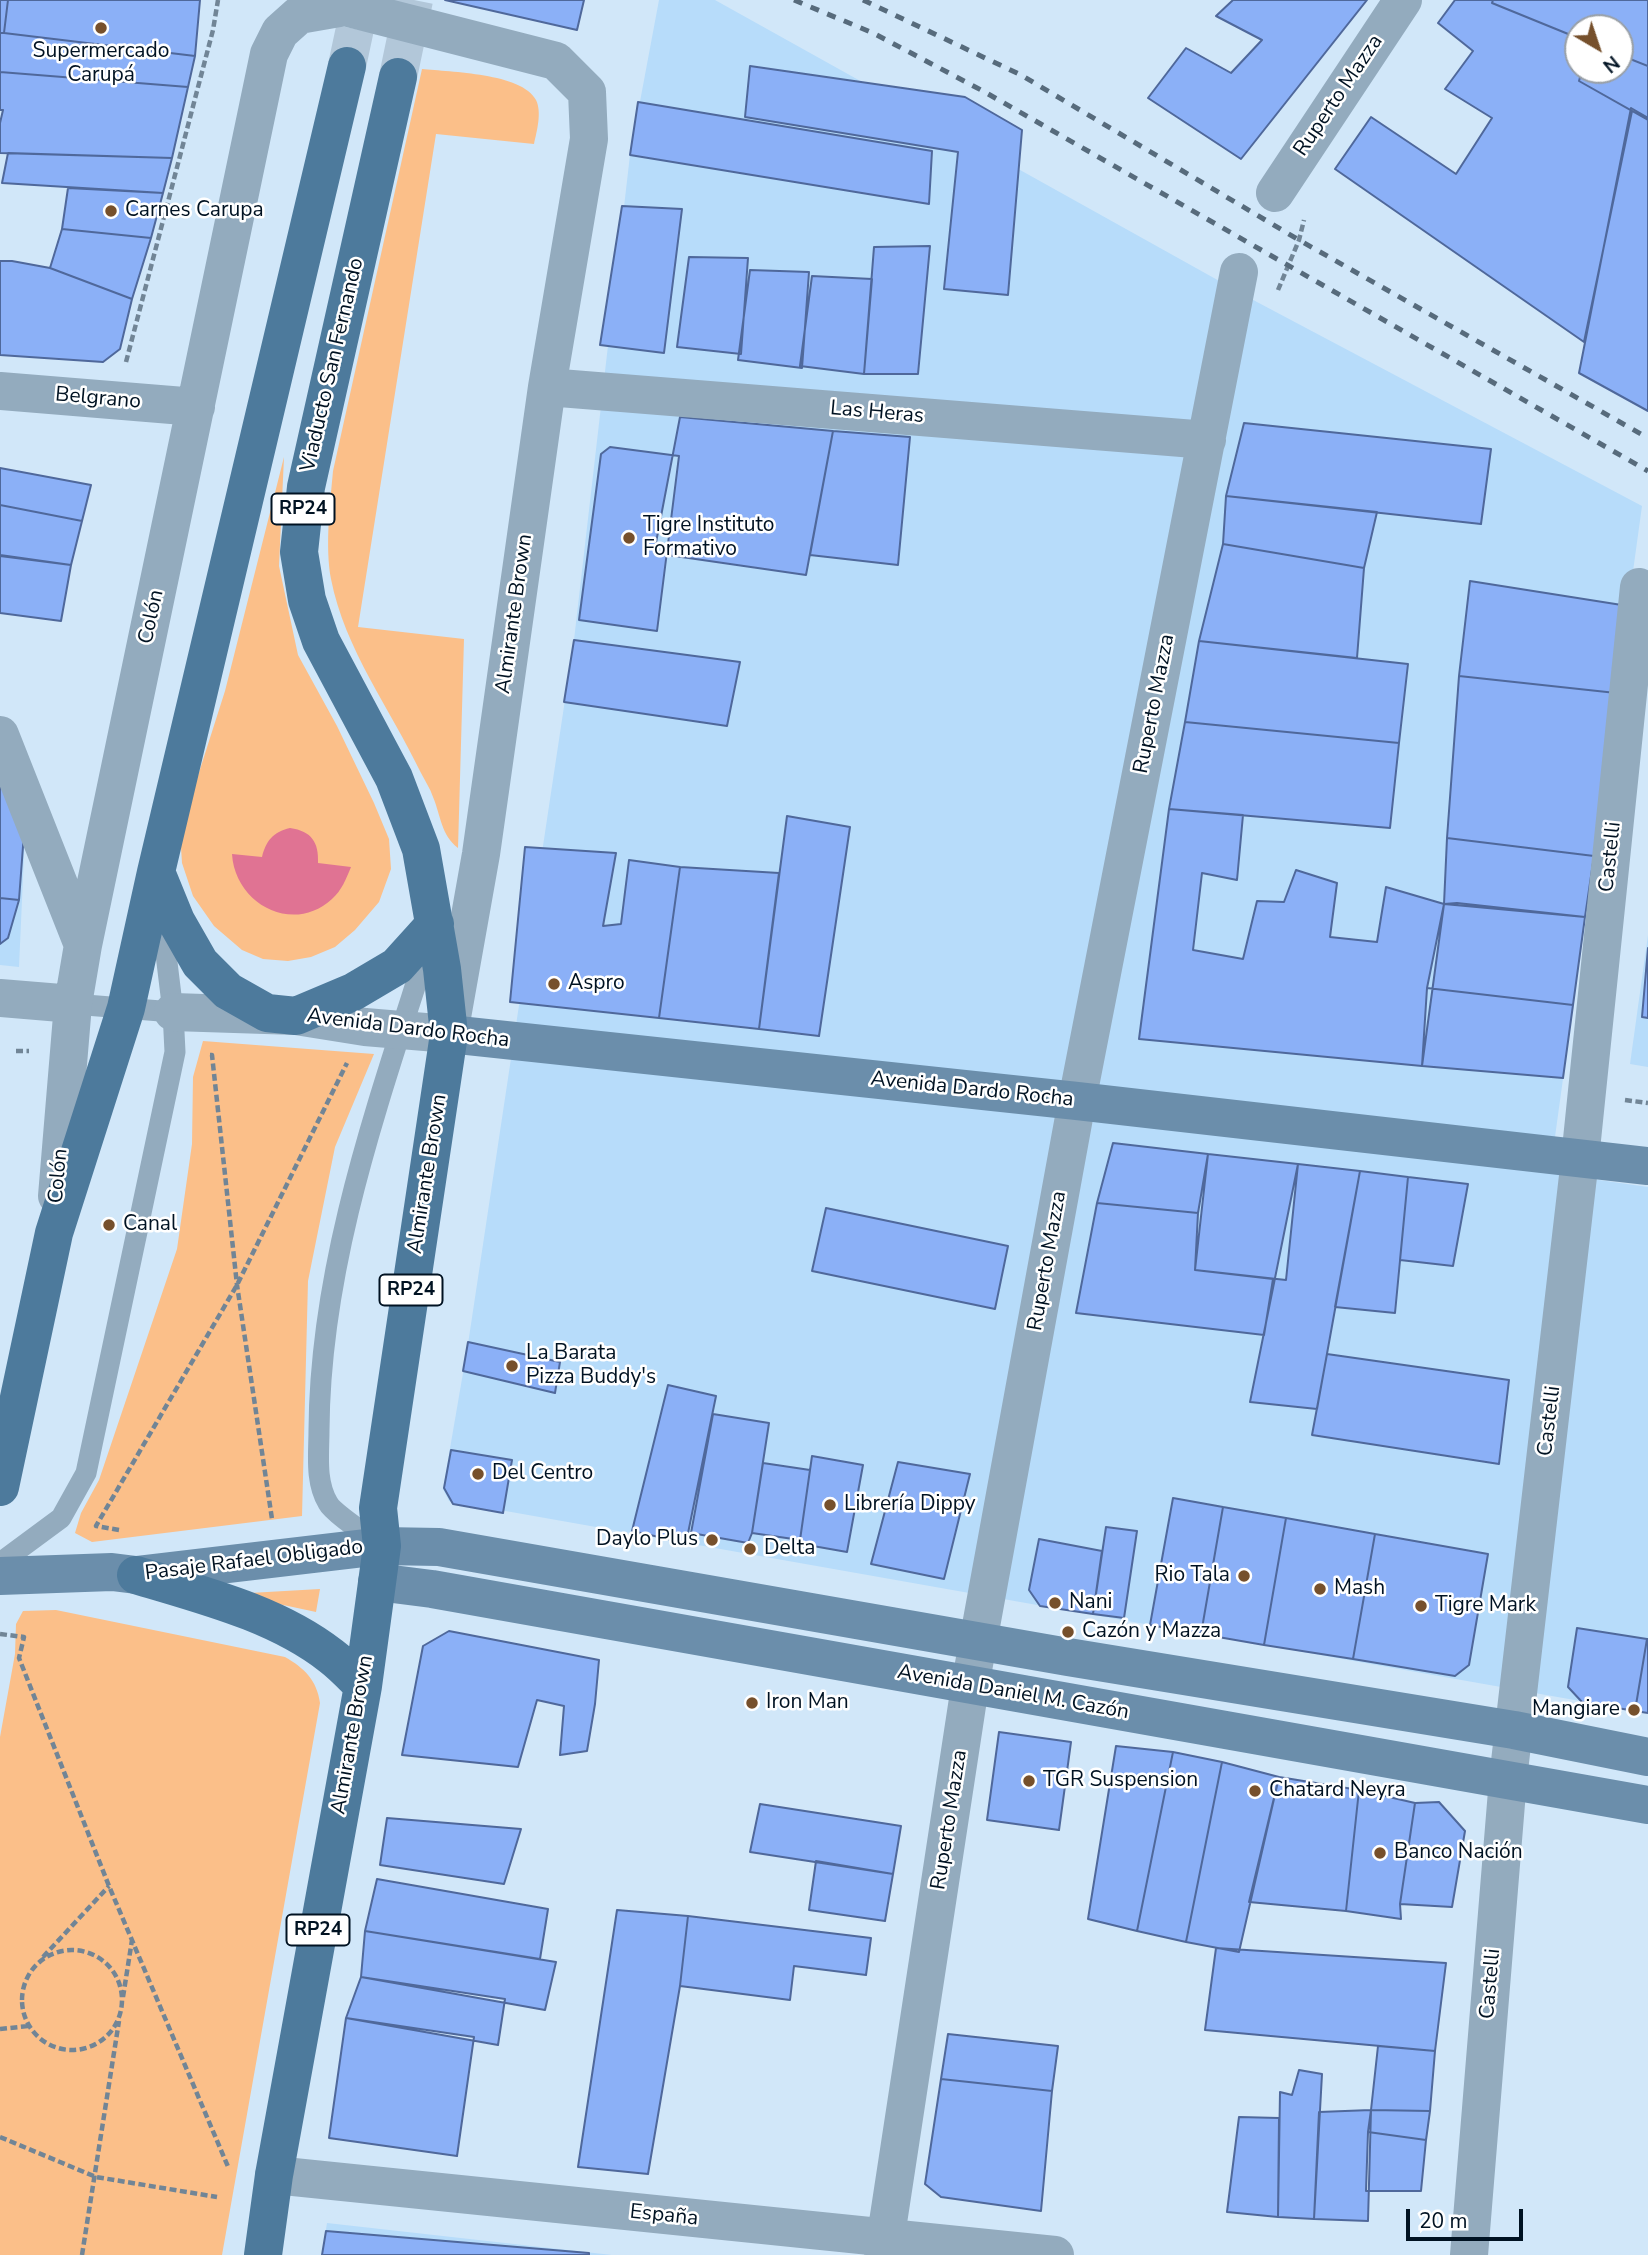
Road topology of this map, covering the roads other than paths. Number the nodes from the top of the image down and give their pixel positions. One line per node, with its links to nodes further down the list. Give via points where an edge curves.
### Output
1 (1403, 0): 5 (street, Ruperto Mazza)
2 (299, 15): 7 (street, Almirante Brown, via 345,7 556,61 587,92 589,139); 9 (street, Colón, via 281,32 269,54)
3 (347, 66): 14 (main road, RP24)
4 (398, 77): 15 (main road, Viaducto San Fernando / RP24, via 306,487 299,552 307,600 321,641 394,778 421,849)
5 (1275, 193)
6 (1239, 272): 10 (street, Ruperto Mazza)
7 (547, 387): 10 (street, Las Heras); 13 (street, Almirante Brown)
8 (0, 391): 9 (street, Belgrano)
9 (196, 407): 16 (street, Colón)
10 (1207, 440): 24 (street, Ruperto Mazza)
11 (1639, 587): 25 (street, Castelli)
12 (0, 735): 16 (street)
13 (481, 854): 15 (street); 23 (street, Almirante Brown)
14 (156, 872): 19 (main road, Colón / RP24); 20 (lane); 21 (main road, via 200,963 229,991 267,1013)
15 (435, 923): 21 (main road, via 397,966); 22 (lane); 23 (main road, RP24)
16 (83, 945): 18 (street, Colón)
17 (0, 998): 18 (street)
18 (73, 1004): 19 (lane); 27 (street, Colón)
19 (126, 1008): 20 (lane); 27 (main road, Colón / RP24)
20 (173, 1012): 21 (street, Avenida Dardo Rocha); 29 (lane, via 175,1052 86,1473 61,1518)
21 (296, 1016): 22 (street, Avenida Dardo Rocha)
22 (383, 1029): 23 (street, Avenida Dardo Rocha); 30 (lane, via 365,1143 339,1252 319,1382 318,1474 328,1504)
23 (449, 1034): 24 (main road, Avenida Dardo Rocha); 30 (main road, Almirante Brown / RP24, via 378,1508)
24 (1077, 1101): 25 (main road, Avenida Dardo Rocha); 33 (street, Ruperto Mazza)
25 (1580, 1159): 26 (main road, Avenida Dardo Rocha); 36 (street, Castelli)
26 (1648, 1166)
27 (54, 1233): 28 (main road, Colón / RP24)
28 (0, 1487)
29 (0, 1563)
30 (379, 1564): 31 (main road, Pasaje Rafael Obligado, via 278,1559); 33 (main road, via 439,1547); 34 (main road, Almirante Brown / RP24); 35 (main road, Avenida Daniel M. Cazón, via 432,1589)
31 (124, 1574): 32 (main road, Pasaje Rafael Obligado); 34 (main road, via 206,1596 302,1636 332,1656)
32 (0, 1576)
33 (979, 1642): 35 (street, Ruperto Mazza); 36 (main road)
34 (363, 1686): 40 (main road, Almirante Brown / RP24)
35 (970, 1686): 38 (main road, Avenida Daniel M. Cazón); 41 (street, Ruperto Mazza)
36 (1514, 1730): 37 (main road); 38 (street, Castelli)
37 (1648, 1756)
38 (1507, 1779): 39 (main road, Avenida Daniel M. Cazón); 44 (street, Castelli)
39 (1648, 1805)
40 (274, 2175): 41 (street, España); 42 (main road, Almirante Brown / RP24)
41 (884, 2247): 43 (street, España)
42 (263, 2255)
43 (1055, 2255)
44 (1469, 2255)

